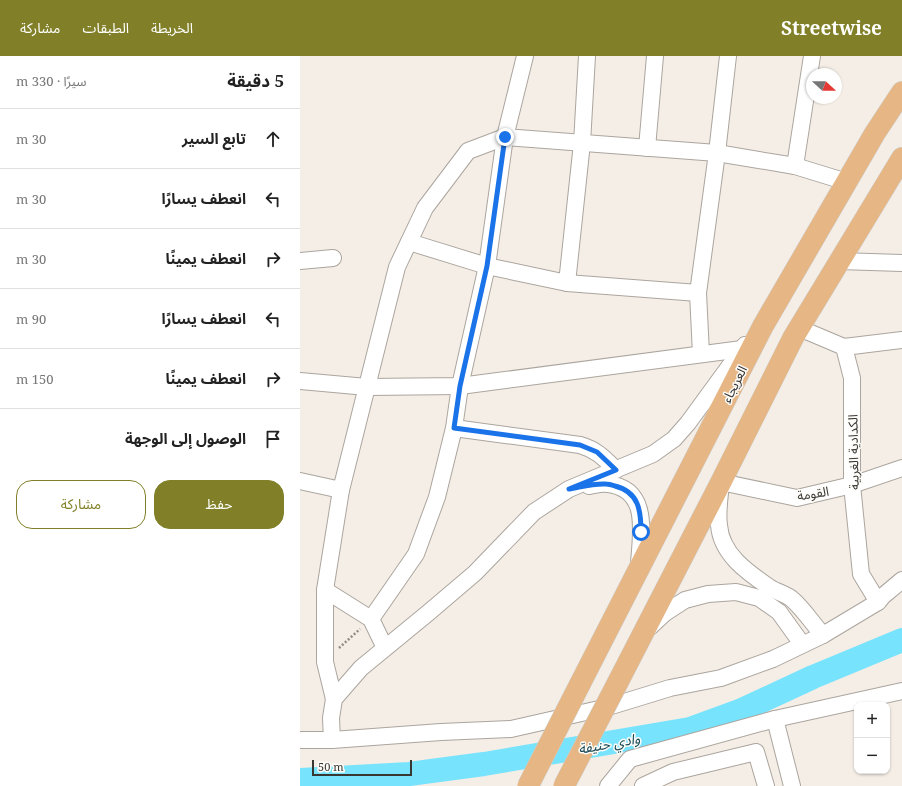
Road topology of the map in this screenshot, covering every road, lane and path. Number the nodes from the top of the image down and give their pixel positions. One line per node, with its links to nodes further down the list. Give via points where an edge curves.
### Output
1 (525, 56): 7 (street)
2 (587, 56): 8 (street)
3 (655, 56): 9 (street)
4 (728, 56): 10 (street)
5 (812, 56): 12 (street)
6 (902, 92): 13 (main road, العريجاء)
7 (505, 137): 8 (street); 14 (street, via 468,151 425,208); 19 (street)
8 (582, 143): 9 (street); 20 (street)
9 (647, 148): 10 (street)
10 (717, 153): 12 (street); 21 (street)
11 (901, 161): 17 (main road)
12 (795, 166): 13 (street)
13 (847, 182): 22 (main road, العريجاء)
14 (409, 242): 19 (street); 30 (street, via 397,267)
15 (333, 258): 16 (street)
16 (300, 261)
17 (839, 261): 18 (street); 23 (main road)
18 (902, 263)
19 (487, 266): 20 (street); 29 (street)
20 (567, 283): 21 (street)
21 (698, 294): 27 (street)
22 (778, 300): 26 (street); 39 (main road, العريجاء)
23 (799, 328): 25 (street); 35 (main road)
24 (902, 340): 25 (street)
25 (844, 347): 36 (street, الكدادية الغربية, via 852,378)
26 (742, 349): 27 (street); 33 (street, via 674,439 653,454)
27 (701, 354): 29 (street)
28 (300, 381): 30 (street)
29 (460, 386): 30 (street); 31 (street)
30 (367, 387): 38 (street)
31 (454, 428): 33 (street, via 580,445 597,452); 43 (street, via 437,497 416,554)
32 (902, 468): 36 (street, القومة)
33 (616, 470): 37 (street)
34 (300, 481): 38 (street)
35 (721, 482): 36 (street, القومة, via 797,498); 44 (main road); 45 (street, via 718,525 731,556 764,584 792,599)
36 (852, 485): 42 (street, الكدادية الغربية, via 861,574)
37 (569, 489): 39 (street, via 607,484 624,488 633,495 641,518); 47 (street, via 534,512 475,573)
38 (341, 490): 41 (street)
39 (638, 571): 54 (main road, العريجاء, bridge)
40 (902, 580): 42 (street)
41 (325, 590): 43 (street); 48 (street)
42 (878, 602): 45 (street)
43 (371, 619): 47 (street); 48 (path)
44 (643, 633): 46 (street, via 665,613 685,600 708,594 736,592 759,598 779,612); 55 (main road, bridge)
45 (823, 635): 46 (street)
46 (802, 644): 53 (street, via 773,659 721,678 670,688 608,707 511,729)
47 (385, 648): 50 (street, via 361,668)
48 (325, 662): 50 (street)
49 (902, 691): 51 (street)
50 (334, 699): 53 (street, via 331,718)
51 (775, 719): 56 (street, via 630,759); 59 (street)
52 (300, 740): 53 (street)
53 (332, 740)
54 (528, 786)
55 (564, 786)
56 (608, 786)
57 (642, 786): 58 (street, via 672,772 756,752)
58 (766, 786)
59 (792, 786)

